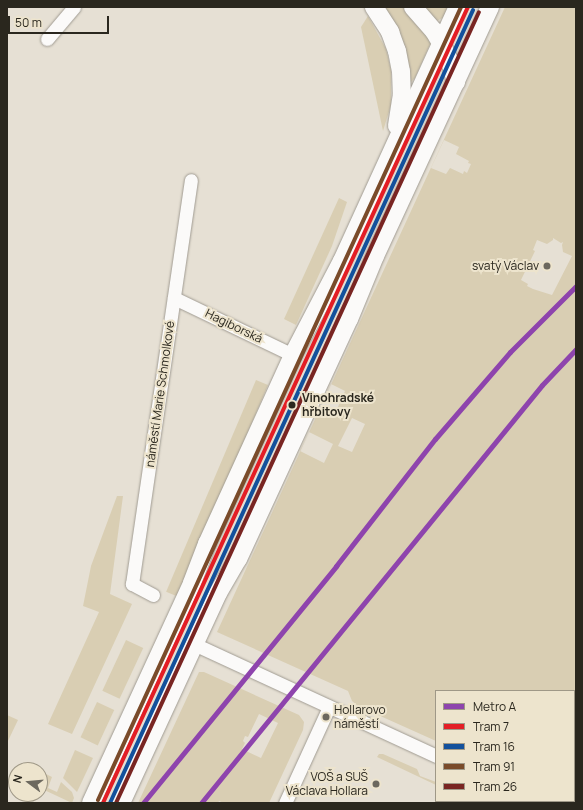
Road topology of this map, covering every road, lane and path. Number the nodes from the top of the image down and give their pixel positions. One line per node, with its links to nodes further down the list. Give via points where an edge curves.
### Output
1 (74, 7): 6 (street)
2 (374, 7): 9 (main road, via 390,32 401,71 402,94)
3 (413, 7): 7 (main road)
4 (458, 7): 7 (main road)
5 (490, 7): 8 (main road)
6 (47, 39)
7 (441, 43): 8 (main road); 9 (main road)
8 (456, 82): 14 (main road, via 238,560 218,593)
9 (392, 150): 12 (main road, via 342,260)
10 (191, 180): 11 (street, náměstí Marie Schmolkové)
11 (174, 298): 12 (street, Hagiborská); 13 (street, náměstí Marie Schmolkové, via 132,584)
12 (294, 355): 17 (main road, via 206,544 192,583)
13 (153, 595)
14 (194, 644): 15 (street); 18 (main road)
15 (329, 707): 16 (street); 19 (street)
16 (435, 756)
17 (92, 803)
18 (121, 803)
19 (285, 803)

